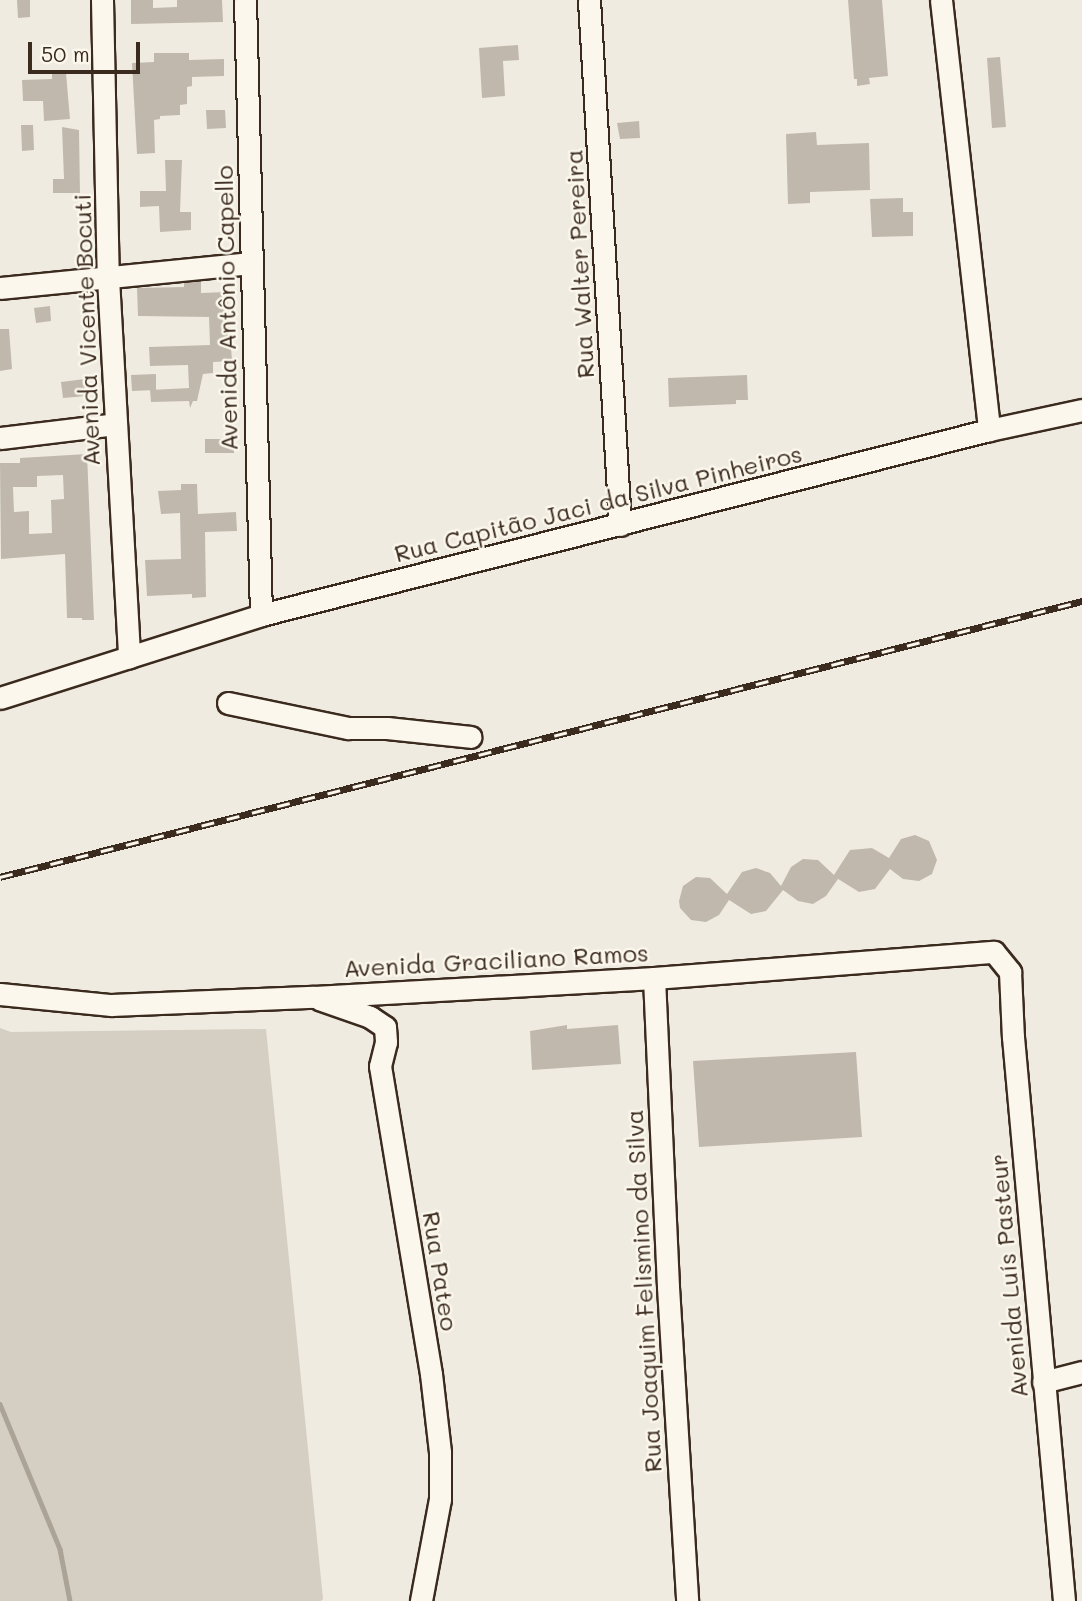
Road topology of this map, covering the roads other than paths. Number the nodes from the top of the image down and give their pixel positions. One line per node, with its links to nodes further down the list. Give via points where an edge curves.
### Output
1 (102, 0): 6 (street, Avenida Vicente Bocuti)
2 (245, 0): 5 (street, Avenida Antônio Capello)
3 (590, 0): 12 (street, Rua Walter Pereira)
4 (941, 0): 10 (street)
5 (251, 264): 6 (street); 13 (street, Avenida Antônio Capello)
6 (108, 278): 7 (street); 9 (street, Avenida Vicente Bocuti)
7 (0, 288)
8 (1082, 410): 10 (street, Rua Capitão Jaci da Silva Pinheiros)
9 (115, 425): 11 (street); 14 (street, Avenida Vicente Bocuti)
10 (989, 430): 12 (street, Rua Capitão Jaci da Silva Pinheiros)
11 (0, 438)
12 (620, 525): 13 (street, Rua Capitão Jaci da Silva Pinheiros)
13 (261, 615): 14 (street, Rua Capitão Jaci da Silva Pinheiros)
14 (130, 657): 15 (street)
15 (0, 698)
16 (228, 704): 17 (street, via 348,728)
17 (471, 737)
18 (994, 952): 19 (street, Avenida Graciliano Ramos); 23 (street, Avenida Luís Pasteur, via 1010,972)
19 (654, 978): 21 (street, Avenida Graciliano Ramos); 25 (street, Rua Joaquim Felismino da Silva)
20 (0, 994): 21 (street, Avenida Graciliano Ramos, via 111,1005)
21 (314, 998): 24 (street, Rua Pateo, via 370,1017 385,1027 380,1066 440,1452 440,1499)
22 (1082, 1372): 23 (street)
23 (1043, 1382): 26 (street, Avenida Luís Pasteur)
24 (421, 1601)
25 (687, 1601)
26 (1064, 1601)

